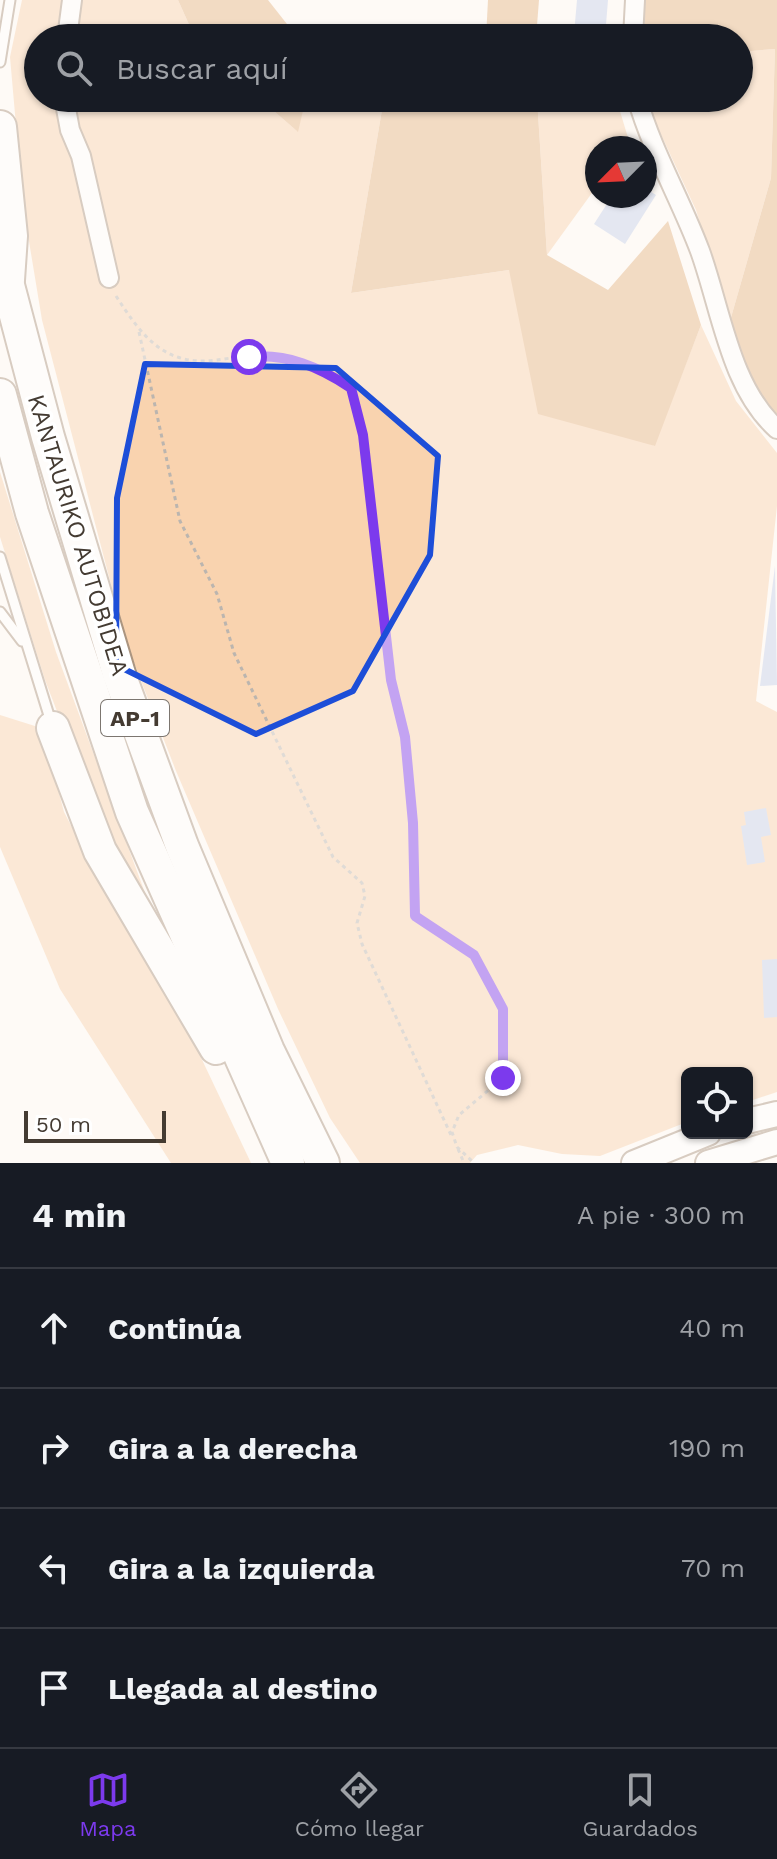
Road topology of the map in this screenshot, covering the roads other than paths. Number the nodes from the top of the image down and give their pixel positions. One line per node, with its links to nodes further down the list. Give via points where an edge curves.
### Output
1 (10, 0): 6 (lane)
2 (72, 0): 4 (street)
3 (635, 0): 5 (street)
4 (69, 24)
5 (634, 24)
6 (0, 62)
7 (67, 112): 11 (street)
8 (643, 112): 14 (street, via 700,251 744,386)
9 (0, 127): 12 (highway, via 11,236)
10 (0, 255): 12 (highway, KANTAURIKO AUTOBIDEA / AP-1)
11 (109, 278)
12 (8, 291): 25 (highway, KANTAURIKO AUTOBIDEA / AP-1, via 124,688 231,963)
13 (0, 395): 24 (highway, KANTAURIKO AUTOBIDEA / AP-1, via 32,513 132,812)
14 (777, 429)
15 (0, 557): 17 (lane)
16 (0, 612): 17 (lane)
17 (27, 648): 18 (lane)
18 (53, 728): 23 (highway, via 100,851 209,1033)
19 (777, 1114): 20 (main road)
20 (753, 1120)
21 (693, 1139): 26 (main road)
22 (777, 1142): 27 (main road)
23 (275, 1163)
24 (288, 1163)
25 (323, 1163)
26 (634, 1163)
27 (708, 1163)

